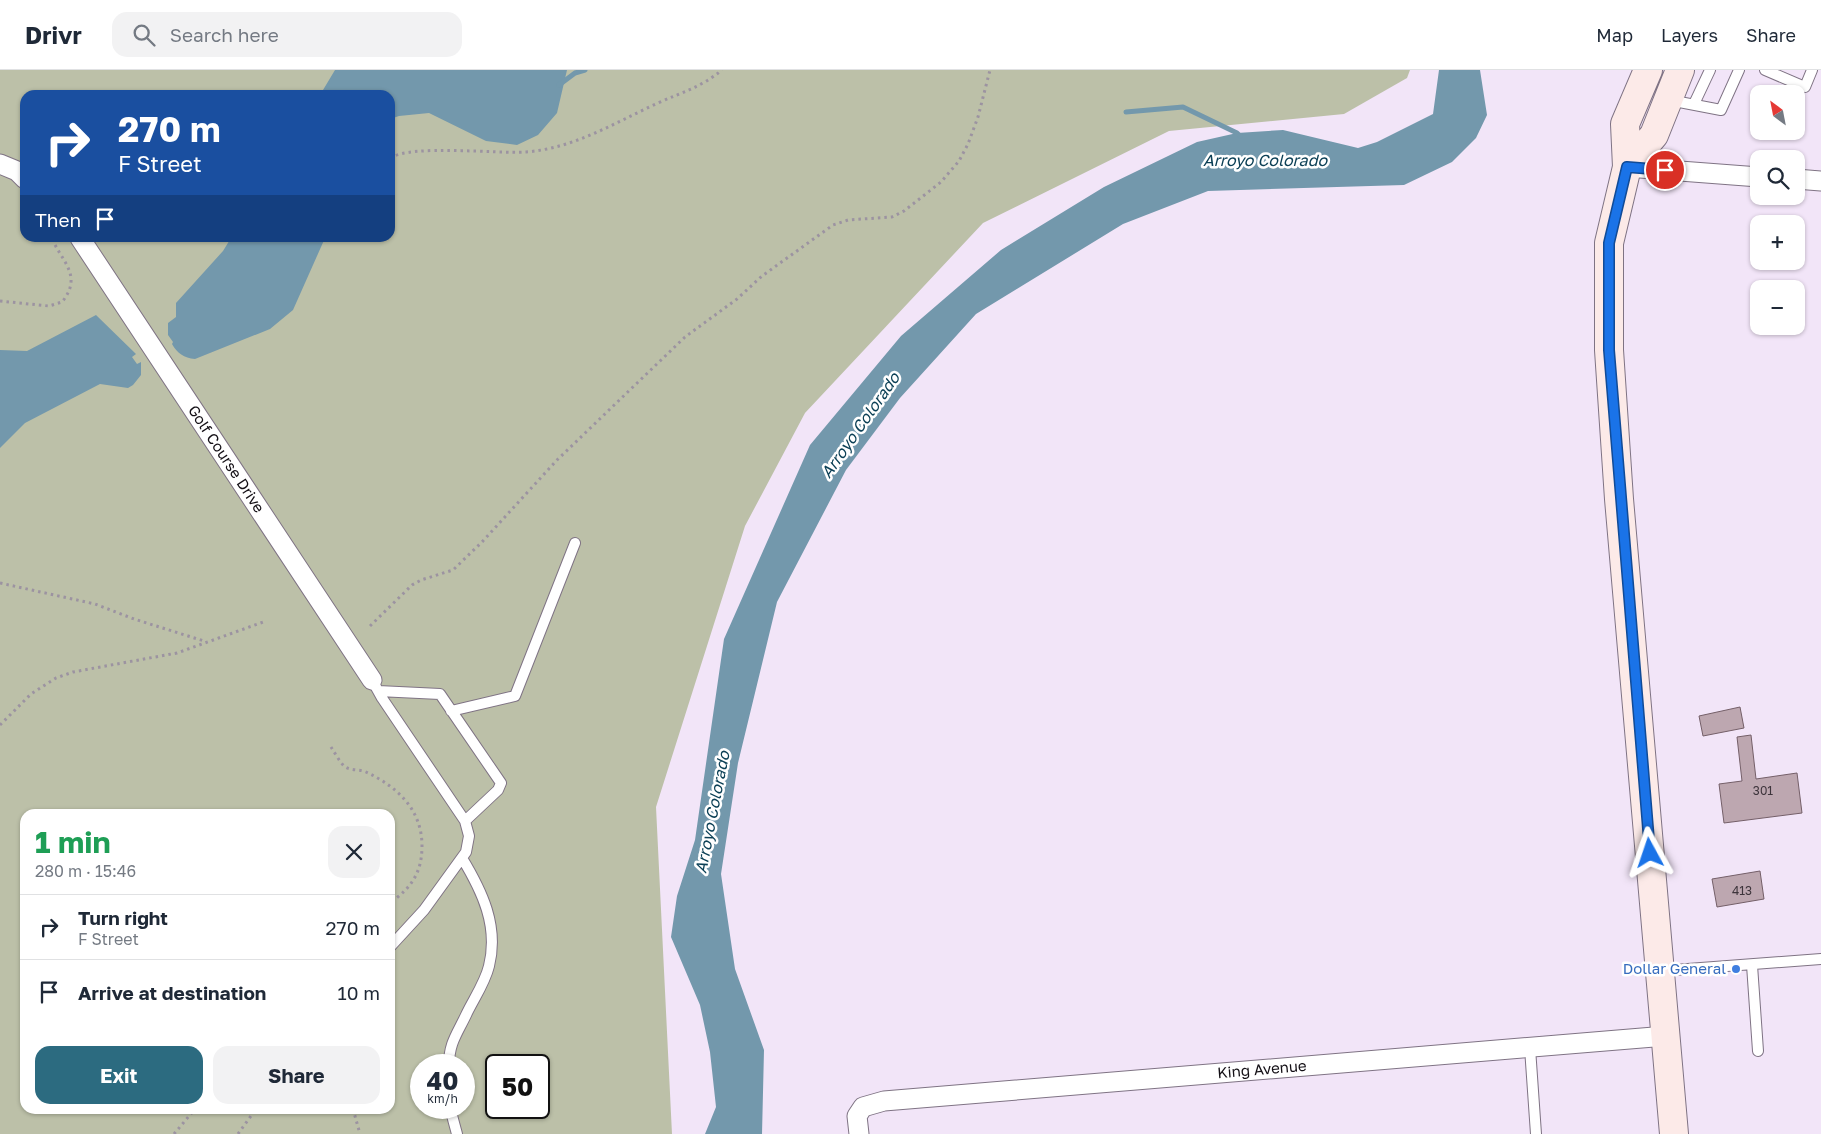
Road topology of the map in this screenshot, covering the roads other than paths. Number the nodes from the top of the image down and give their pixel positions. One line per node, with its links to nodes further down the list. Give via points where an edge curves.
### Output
1 (1648, 70): 10 (main road, via 1625,124)
2 (1680, 70): 7 (main road)
3 (1710, 70): 8 (lane)
4 (1739, 70): 8 (lane, via 1721,110)
5 (1764, 70): 6 (lane, via 1805,87)
6 (1812, 70)
7 (1668, 100): 8 (lane); 10 (main road, via 1654,135)
8 (1694, 104)
9 (0, 164): 11 (street)
10 (1627, 167): 12 (street); 24 (main road, via 1609,243 1609,350)
11 (20, 174)
12 (1750, 175)
13 (1805, 180): 14 (street)
14 (1821, 181)
15 (83, 242): 17 (street, Golf Course Drive)
16 (575, 543): 18 (lane, via 515,696)
17 (375, 685): 18 (lane, via 440,694); 19 (lane)
18 (451, 711): 19 (lane, via 501,783 498,790)
19 (465, 821): 20 (lane, via 469,836)
20 (462, 858): 21 (lane, via 424,910); 28 (lane, via 488,909 492,948 489,968 450,1044)
21 (395, 942)
22 (1821, 959): 23 (lane)
23 (1752, 965): 24 (lane); 27 (lane)
24 (1660, 971): 25 (main road)
25 (1666, 1036): 26 (street, King Avenue); 33 (main road)
26 (1530, 1048): 31 (street, King Avenue, via 884,1101 863,1107 857,1116); 32 (lane)
27 (1758, 1051)
28 (450, 1054)
29 (453, 1119): 30 (lane)
30 (457, 1134)
31 (858, 1134)
32 (1536, 1134)
33 (1674, 1134)

